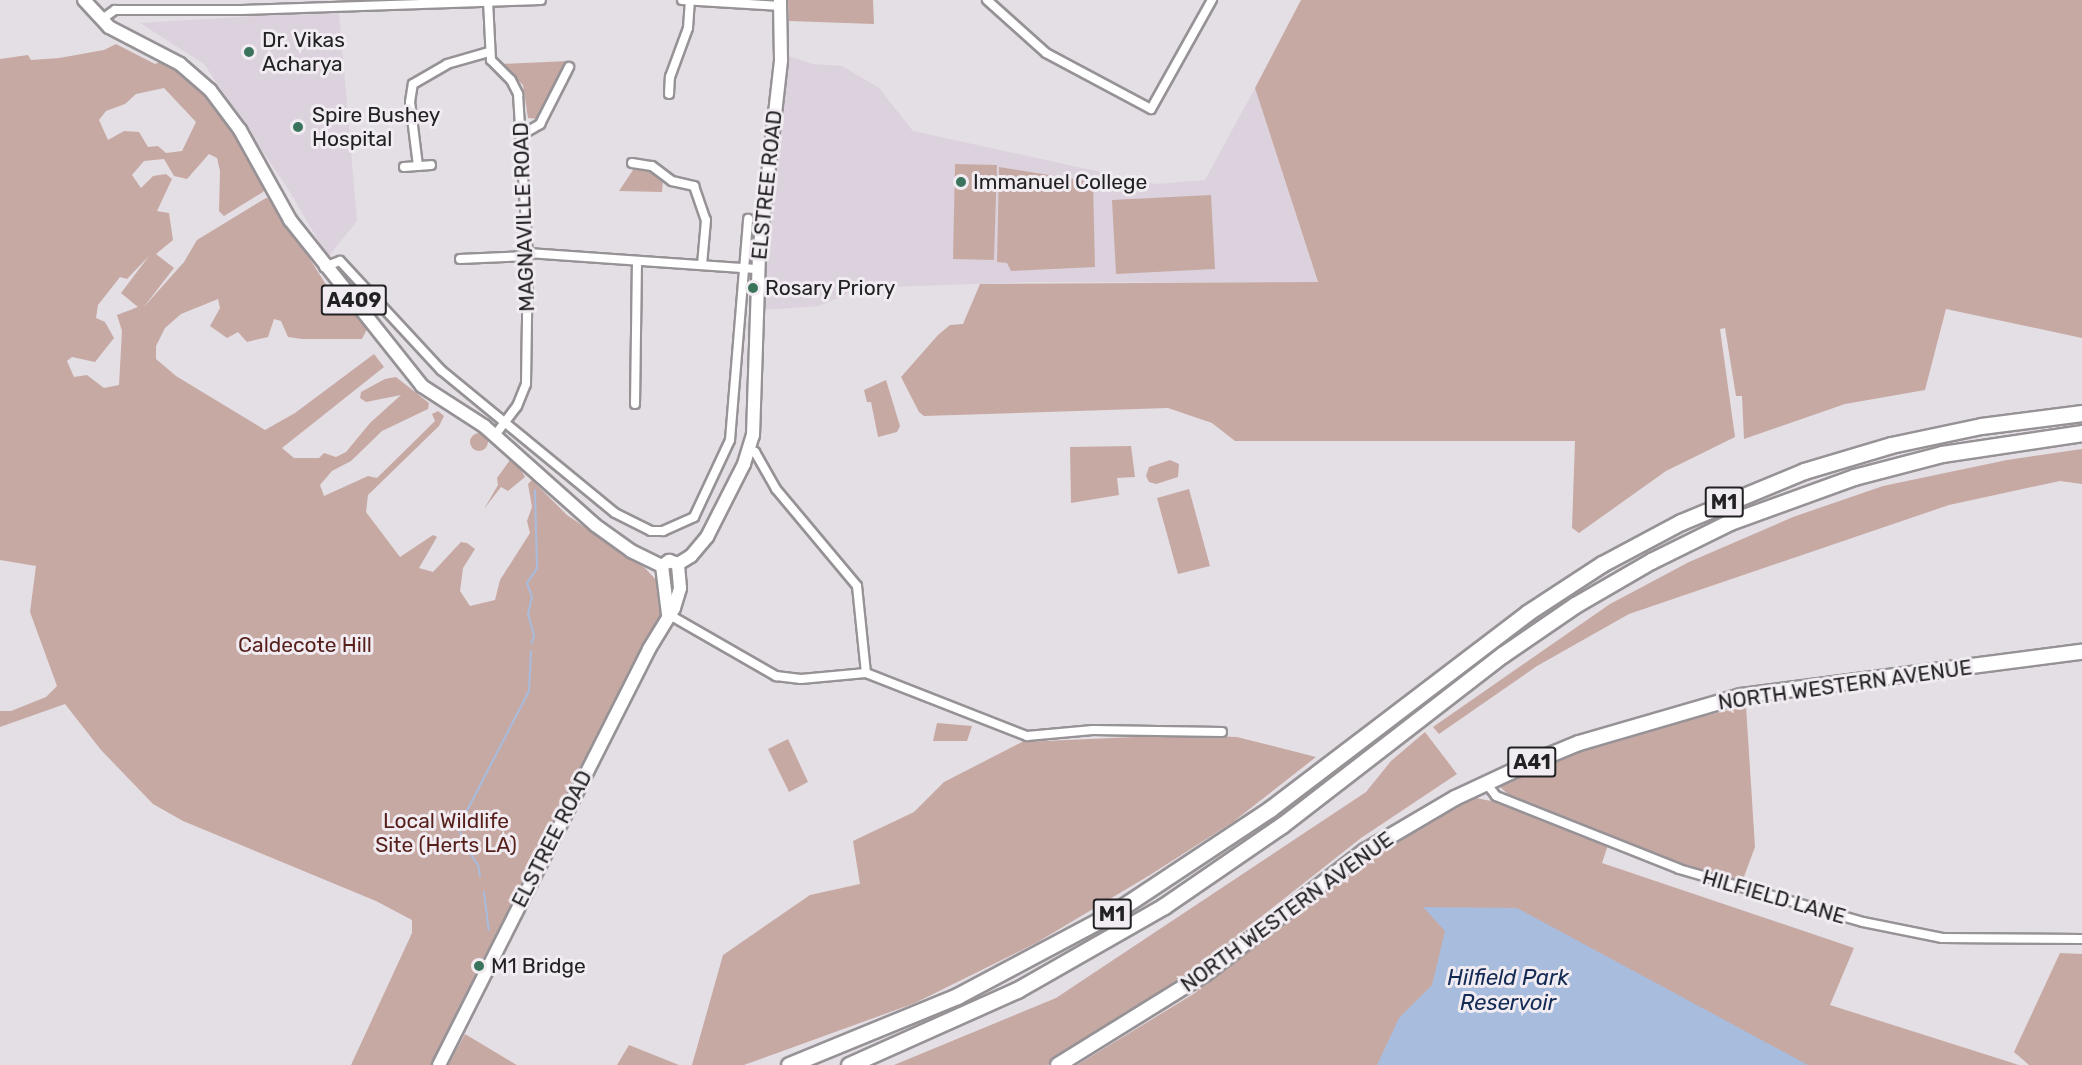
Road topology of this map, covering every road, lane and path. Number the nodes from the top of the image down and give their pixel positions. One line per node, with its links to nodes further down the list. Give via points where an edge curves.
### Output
1 (84, 0): 11 (main road, A409)
2 (541, 0): 9 (street)
3 (682, 0): 7 (street)
4 (987, 0): 5 (street, via 1046,53 1152,109)
5 (1212, 0)
6 (424, 1): 8 (street); 9 (street)
7 (690, 1): 10 (street); 14 (street, via 688,28 670,77)
8 (345, 2): 11 (street, via 272,10 115,10)
9 (488, 2): 12 (street)
10 (781, 3): 27 (main road, ELSTREE ROAD, via 781,60 761,220)
11 (101, 20): 25 (main road, A409, via 127,38 180,64 210,90 240,130 290,220)
12 (489, 52): 15 (street, MAGNAVILLE ROAD, via 493,65 516,86); 18 (street, via 447,64 413,84 410,102)
13 (569, 67): 15 (street, via 540,123 534,131)
14 (669, 94)
15 (523, 134): 21 (street, MAGNAVILLE ROAD)
16 (632, 164): 24 (street, via 652,166 672,180 694,186 706,220)
17 (431, 165): 18 (street)
18 (418, 166): 19 (street)
19 (404, 167)
20 (748, 219): 26 (street)
21 (528, 254): 22 (street); 23 (street); 30 (street, MAGNAVILLE ROAD, via 526,384)
22 (460, 258)
23 (637, 261): 24 (street); 28 (street)
24 (702, 265): 26 (street)
25 (324, 267): 30 (street, via 340,261 441,370); 32 (main road, A409, via 374,322 422,386)
26 (744, 268): 27 (street); 30 (street, via 730,440 701,507 684,524 651,531 635,525 585,489)
27 (759, 269): 33 (main road, ELSTREE ROAD)
28 (635, 404)
29 (2082, 413): 45 (highway, M1, via 1981,426 1872,450 1761,487 1663,531 1564,587 1490,638 1270,809 1113,913 957,996)
30 (505, 420): 32 (street, MAGNAVILLE ROAD)
31 (2082, 433): 46 (highway, M1, via 1942,454 1854,477 1759,510 1651,561 1575,605 1502,655 1282,825 1164,906 1017,990)
32 (495, 435): 35 (main road, A409, via 549,488 595,525)
33 (750, 449): 34 (main road, ELSTREE ROAD, via 707,537 691,556); 40 (street, via 776,489 857,586)
34 (678, 564): 35 (main road, via 669,561); 36 (main road, ELSTREE ROAD)
35 (662, 566): 37 (main road)
36 (679, 578): 37 (main road); 38 (main road, ELSTREE ROAD, via 678,596)
37 (665, 580): 38 (main road)
38 (668, 614): 40 (street, via 776,676 801,679); 44 (main road, ELSTREE ROAD)
39 (2082, 652): 42 (highway, NORTH WESTERN AVENUE / A41, via 1741,696 1579,743)
40 (866, 673): 41 (street, via 1027,736 1093,730)
41 (1222, 732)
42 (1486, 783): 43 (street, HILFIELD LANE, via 1496,796 1679,869 1872,925 1942,938); 47 (highway, NORTH WESTERN AVENUE / A41, via 1365,851 1205,974)
43 (2082, 939)
44 (440, 1065)
45 (789, 1065)
46 (849, 1065)
47 (1058, 1065)

